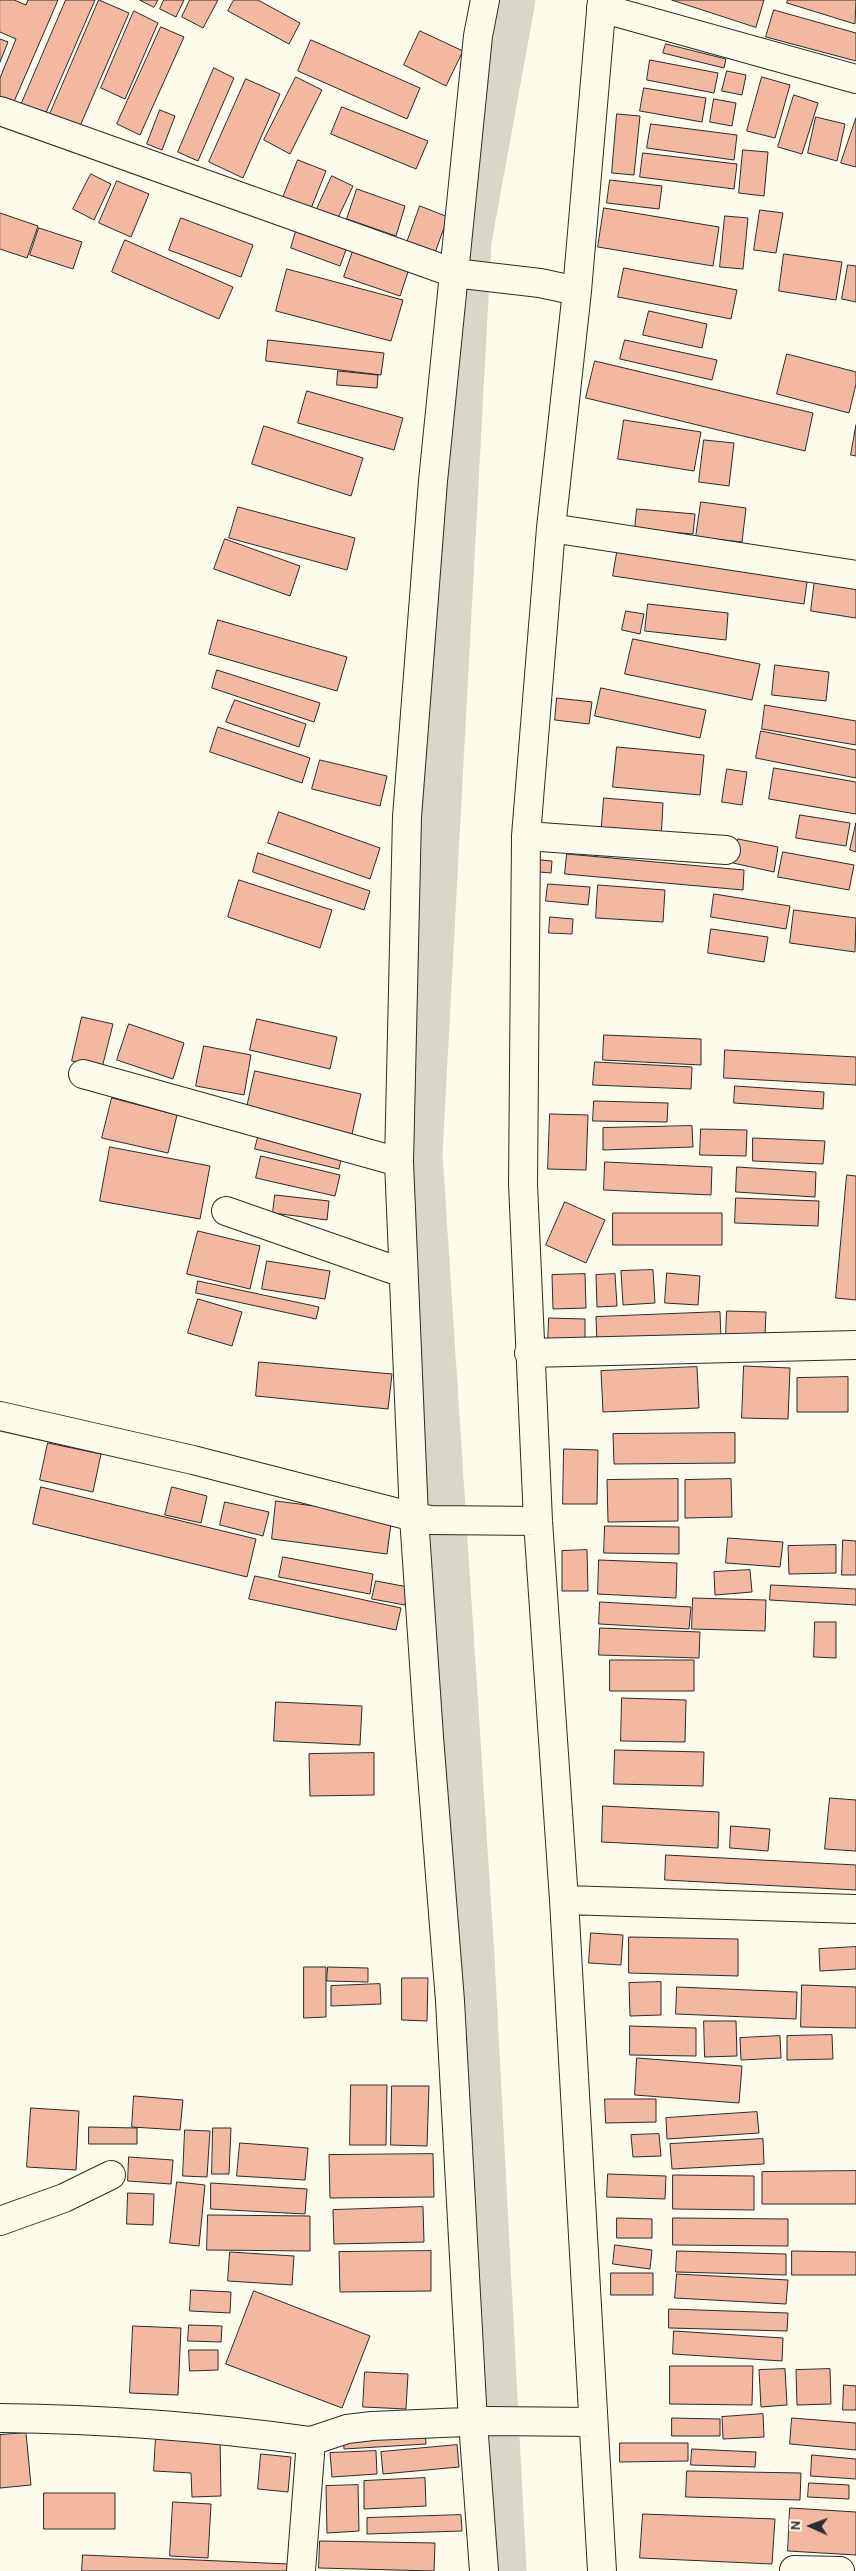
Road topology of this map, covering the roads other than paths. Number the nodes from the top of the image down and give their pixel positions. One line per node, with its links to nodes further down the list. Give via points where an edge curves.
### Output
1 (485, 0): 5 (street, via 478,36)
2 (602, 4): 3 (street); 6 (street)
3 (856, 79)
4 (0, 111): 5 (street)
5 (460, 274): 6 (street, via 540,283); 12 (street, via 433,481 407,817)
6 (577, 291): 7 (street)
7 (550, 528): 8 (street); 9 (street)
8 (856, 575)
9 (526, 836): 10 (street); 16 (street, via 523,1184)
10 (726, 850)
11 (83, 1074): 12 (street)
12 (399, 1162): 14 (street)
13 (226, 1211): 14 (street)
14 (403, 1273): 18 (street)
15 (856, 1345): 16 (street)
16 (529, 1353): 19 (street)
17 (0, 1416): 18 (street, via 193,1460)
18 (423, 1519): 19 (street); 25 (street, via 450,2001)
19 (526, 1520): 20 (street)
20 (564, 1900): 21 (street); 26 (street)
21 (856, 1909)
22 (111, 2175): 23 (street, via 50,2203)
23 (0, 2221)
24 (0, 2418): 27 (street, via 70,2419 222,2430)
25 (481, 2422): 26 (street); 27 (street, via 372,2426 346,2429); 30 (street)
26 (594, 2422): 31 (street)
27 (311, 2441): 29 (street)
28 (794, 2570): 32 (street)
29 (301, 2571)
30 (484, 2571)
31 (602, 2571)
32 (840, 2571)

